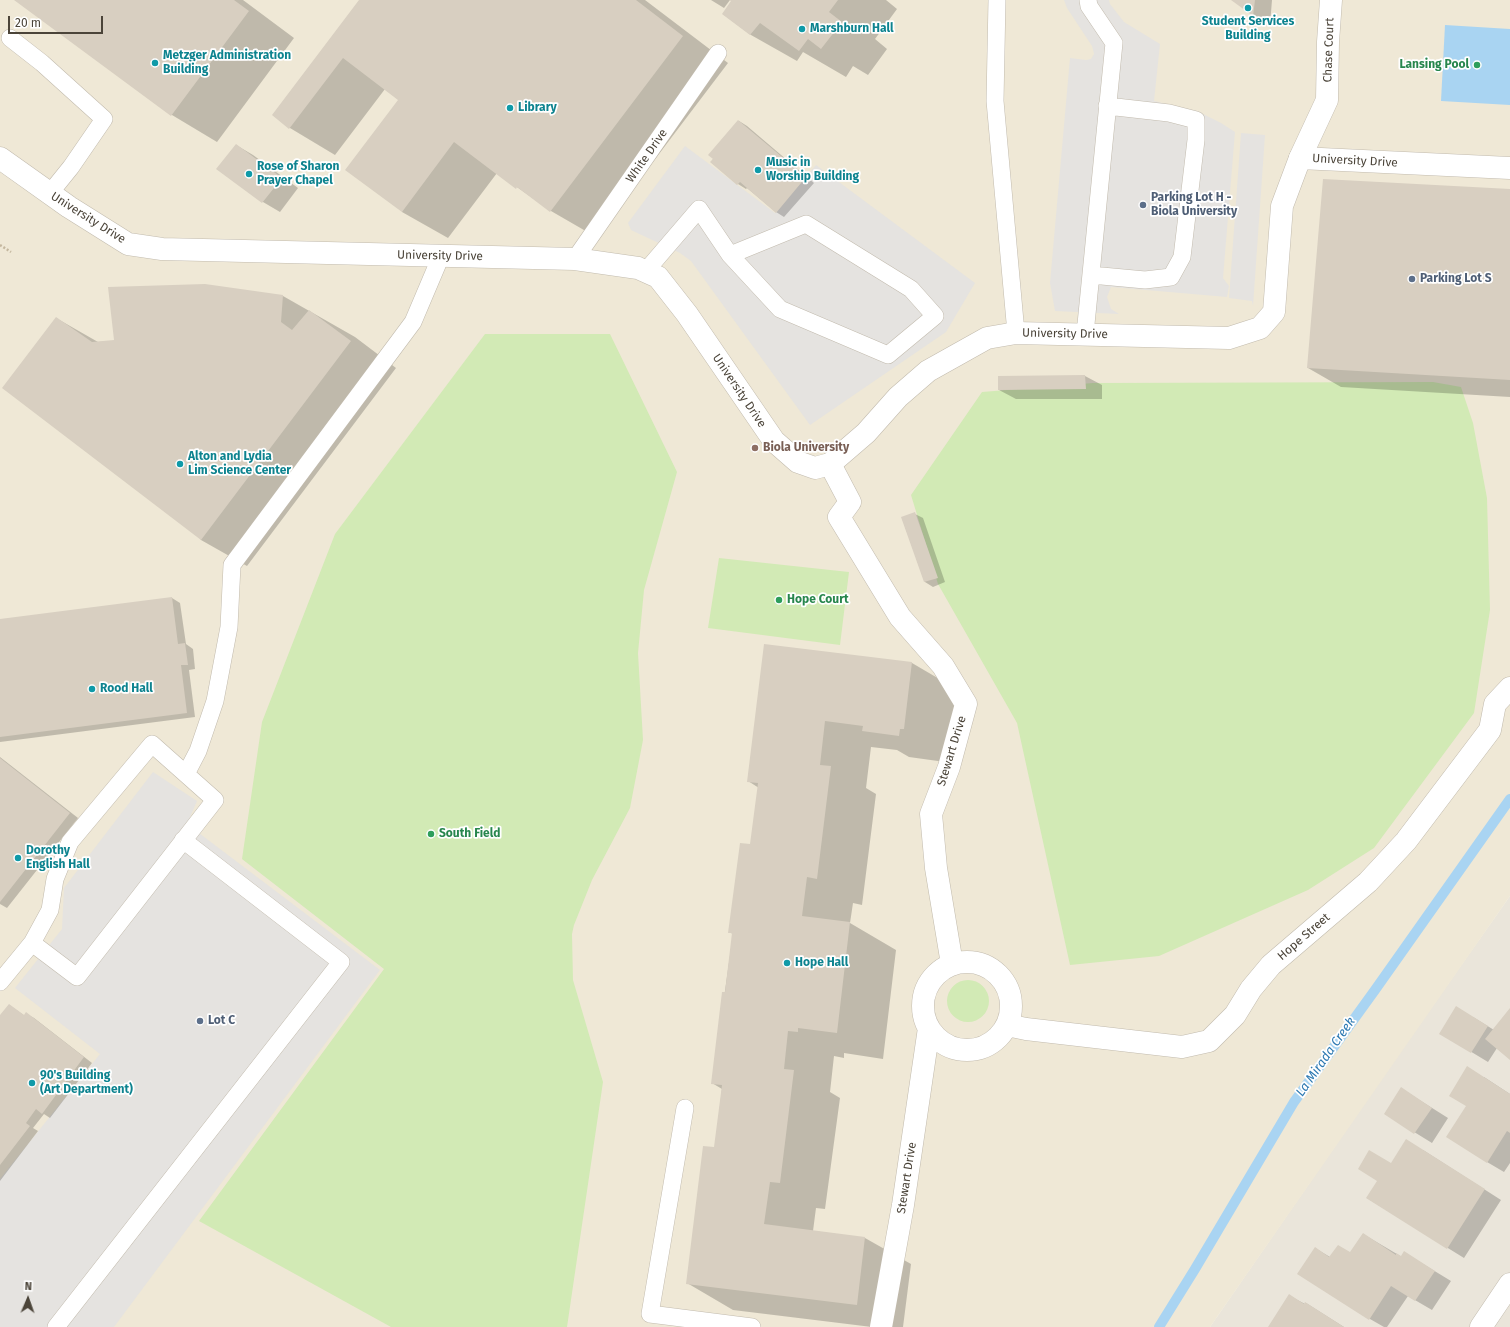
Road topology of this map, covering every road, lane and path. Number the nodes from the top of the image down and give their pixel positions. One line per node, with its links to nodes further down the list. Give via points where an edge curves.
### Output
1 (998, 0): 18 (lane, via 995,100)
2 (1088, 0): 6 (lane, via 1089,6 1114,43)
3 (1331, 0): 8 (street, Chase Court, via 1327,100)
4 (10, 38): 10 (lane, via 104,119)
5 (718, 53): 15 (lane, White Drive)
6 (1108, 106): 17 (lane); 17 (lane, via 1169,113 1196,120 1196,140 1182,257 1171,277 1146,280)
7 (0, 158): 10 (street, University Drive)
8 (1300, 158): 9 (street, University Drive); 19 (street, University Drive, via 1282,206 1274,312 1260,328 1229,338)
9 (1510, 168)
10 (50, 193): 14 (street, University Drive, via 128,244 162,250)
11 (0, 245): 12 (path)
12 (11, 252)
13 (730, 255): 13 (lane, via 780,309 888,355 935,316 911,289 806,224); 16 (lane, via 699,208)
14 (441, 256): 15 (street, University Drive); 22 (lane, via 413,322 232,565 229,627 215,701 198,750)
15 (575, 259): 16 (street, University Drive, via 638,268)
16 (645, 272): 20 (street, University Drive, via 658,277 687,314 774,441 798,462 815,468)
17 (1092, 274): 19 (lane)
18 (1016, 333): 19 (street, University Drive); 20 (street, University Drive, via 987,338 928,371)
19 (1085, 334)
20 (830, 464): 25 (street, Stewart Drive, via 850,502 838,517 900,617 944,666 966,704 949,767 931,814 936,868)
21 (1510, 688): 27 (street, Hope Street, via 1495,704 1490,730 1406,841 1368,882 1271,966 1251,988 1235,1015 1209,1042 1182,1047)
22 (186, 774): 23 (lane, via 215,800); 24 (lane, via 152,744 70,842 55,879 50,910)
23 (183, 840): 24 (lane, via 77,977); 31 (lane, via 341,962)
24 (32, 943): 26 (lane)
25 (952, 964): 27 (street, via 981,964 994,971 1004,982 1010,996); 28 (street, via 938,972 928,983 923,998 923,1014)
26 (0, 982)
27 (1016, 1027): 28 (street, via 984,1046 968,1050 953,1047 939,1040)
28 (929, 1028): 33 (street, Stewart Drive, via 903,1205)
29 (685, 1108): 32 (lane, via 650,1314)
30 (1510, 1284): 34 (street)
31 (56, 1327)
32 (752, 1327)
33 (881, 1327)
34 (1481, 1327)

